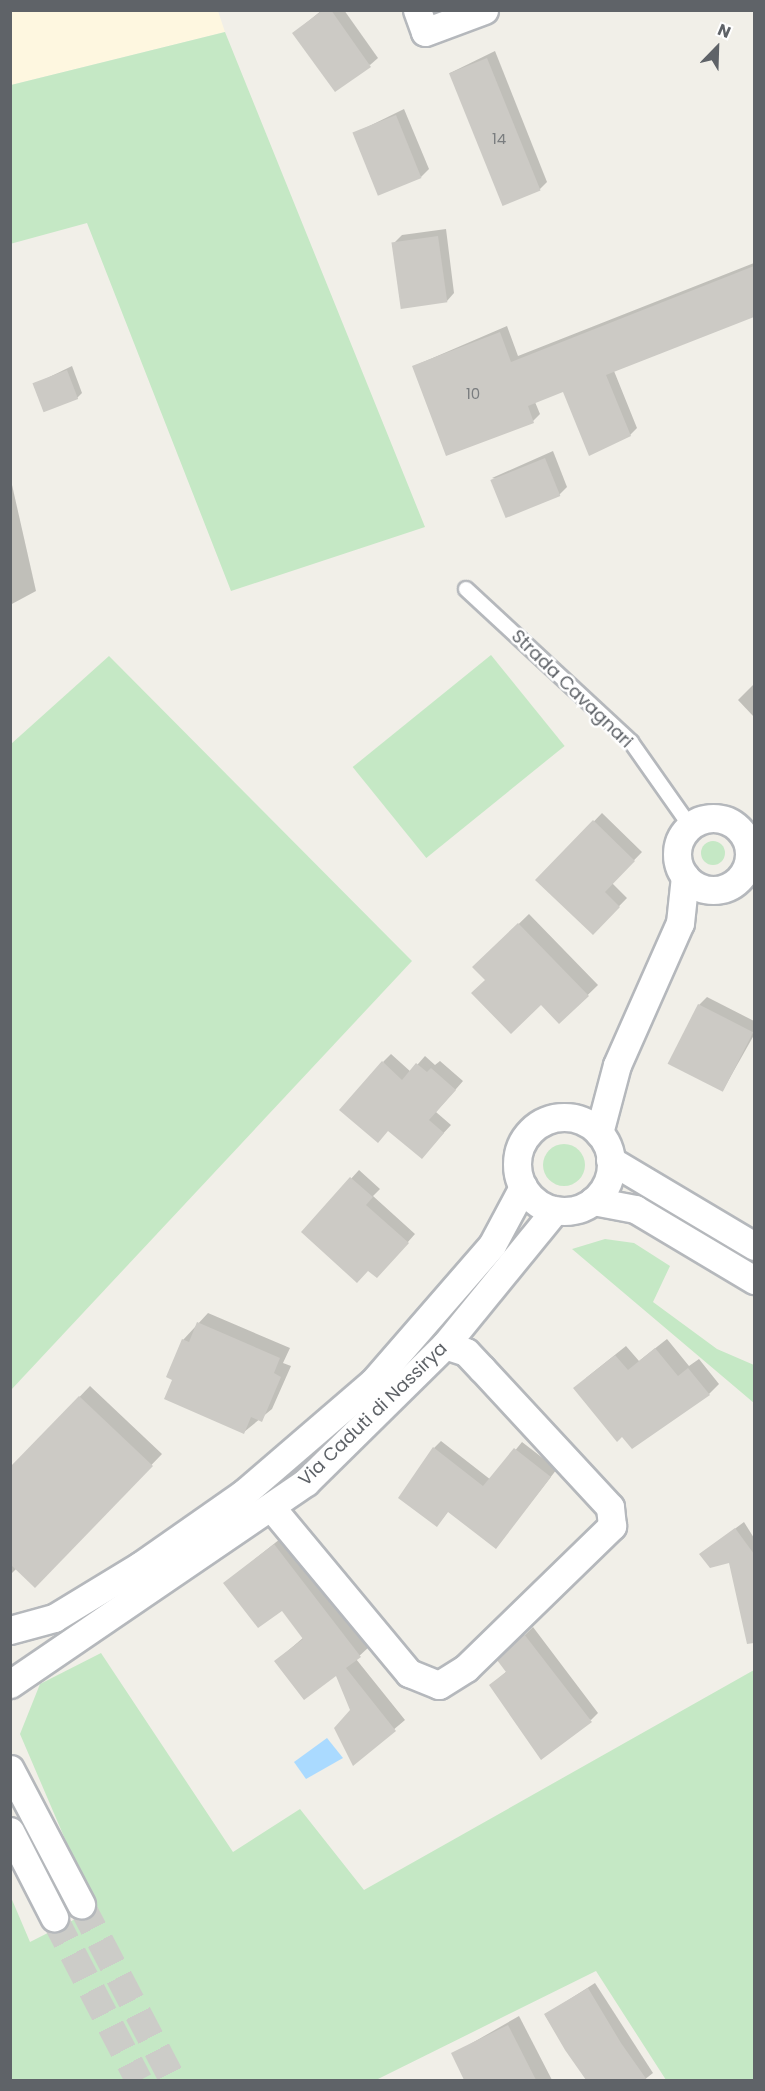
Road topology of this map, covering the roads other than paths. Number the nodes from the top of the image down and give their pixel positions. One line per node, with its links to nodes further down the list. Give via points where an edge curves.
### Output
1 (417, 10): 2 (street, via 425,32)
2 (484, 10)
3 (466, 588): 4 (lane, Strada Cavagnari, via 631,742)
4 (690, 826): 5 (street, via 712,818 733,824 747,840); 6 (street, via 676,855)
5 (752, 865): 7 (street, via 739,879)
6 (685, 876): 7 (street); 8 (street)
7 (710, 890): 8 (street)
8 (681, 920): 9 (street)
9 (617, 1065): 10 (street); 11 (street)
10 (571, 1117): 11 (street); 13 (street, via 556,1118 530,1131 517,1158)
11 (599, 1133): 12 (street)
12 (610, 1160): 14 (street, via 609,1175); 16 (street)
13 (523, 1187): 15 (street); 20 (street, Via Caduti di Nassirya, via 492,1245 365,1389 244,1493 141,1564 54,1618)
14 (593, 1201): 15 (street); 17 (street, via 635,1209)
15 (555, 1210): 18 (street, Via Caduti di Nassirya)
16 (754, 1246)
17 (754, 1280)
18 (445, 1345): 19 (street, Via Caduti di Nassirya, via 306,1482); 19 (street, via 466,1352 610,1507 612,1526 466,1668 439,1685 410,1673)
19 (271, 1507): 21 (street, Via Caduti di Nassirya)
20 (10, 1630)
21 (10, 1684)
22 (10, 1769): 24 (street)
23 (10, 1832): 25 (street)
24 (81, 1904)
25 (54, 1917)

